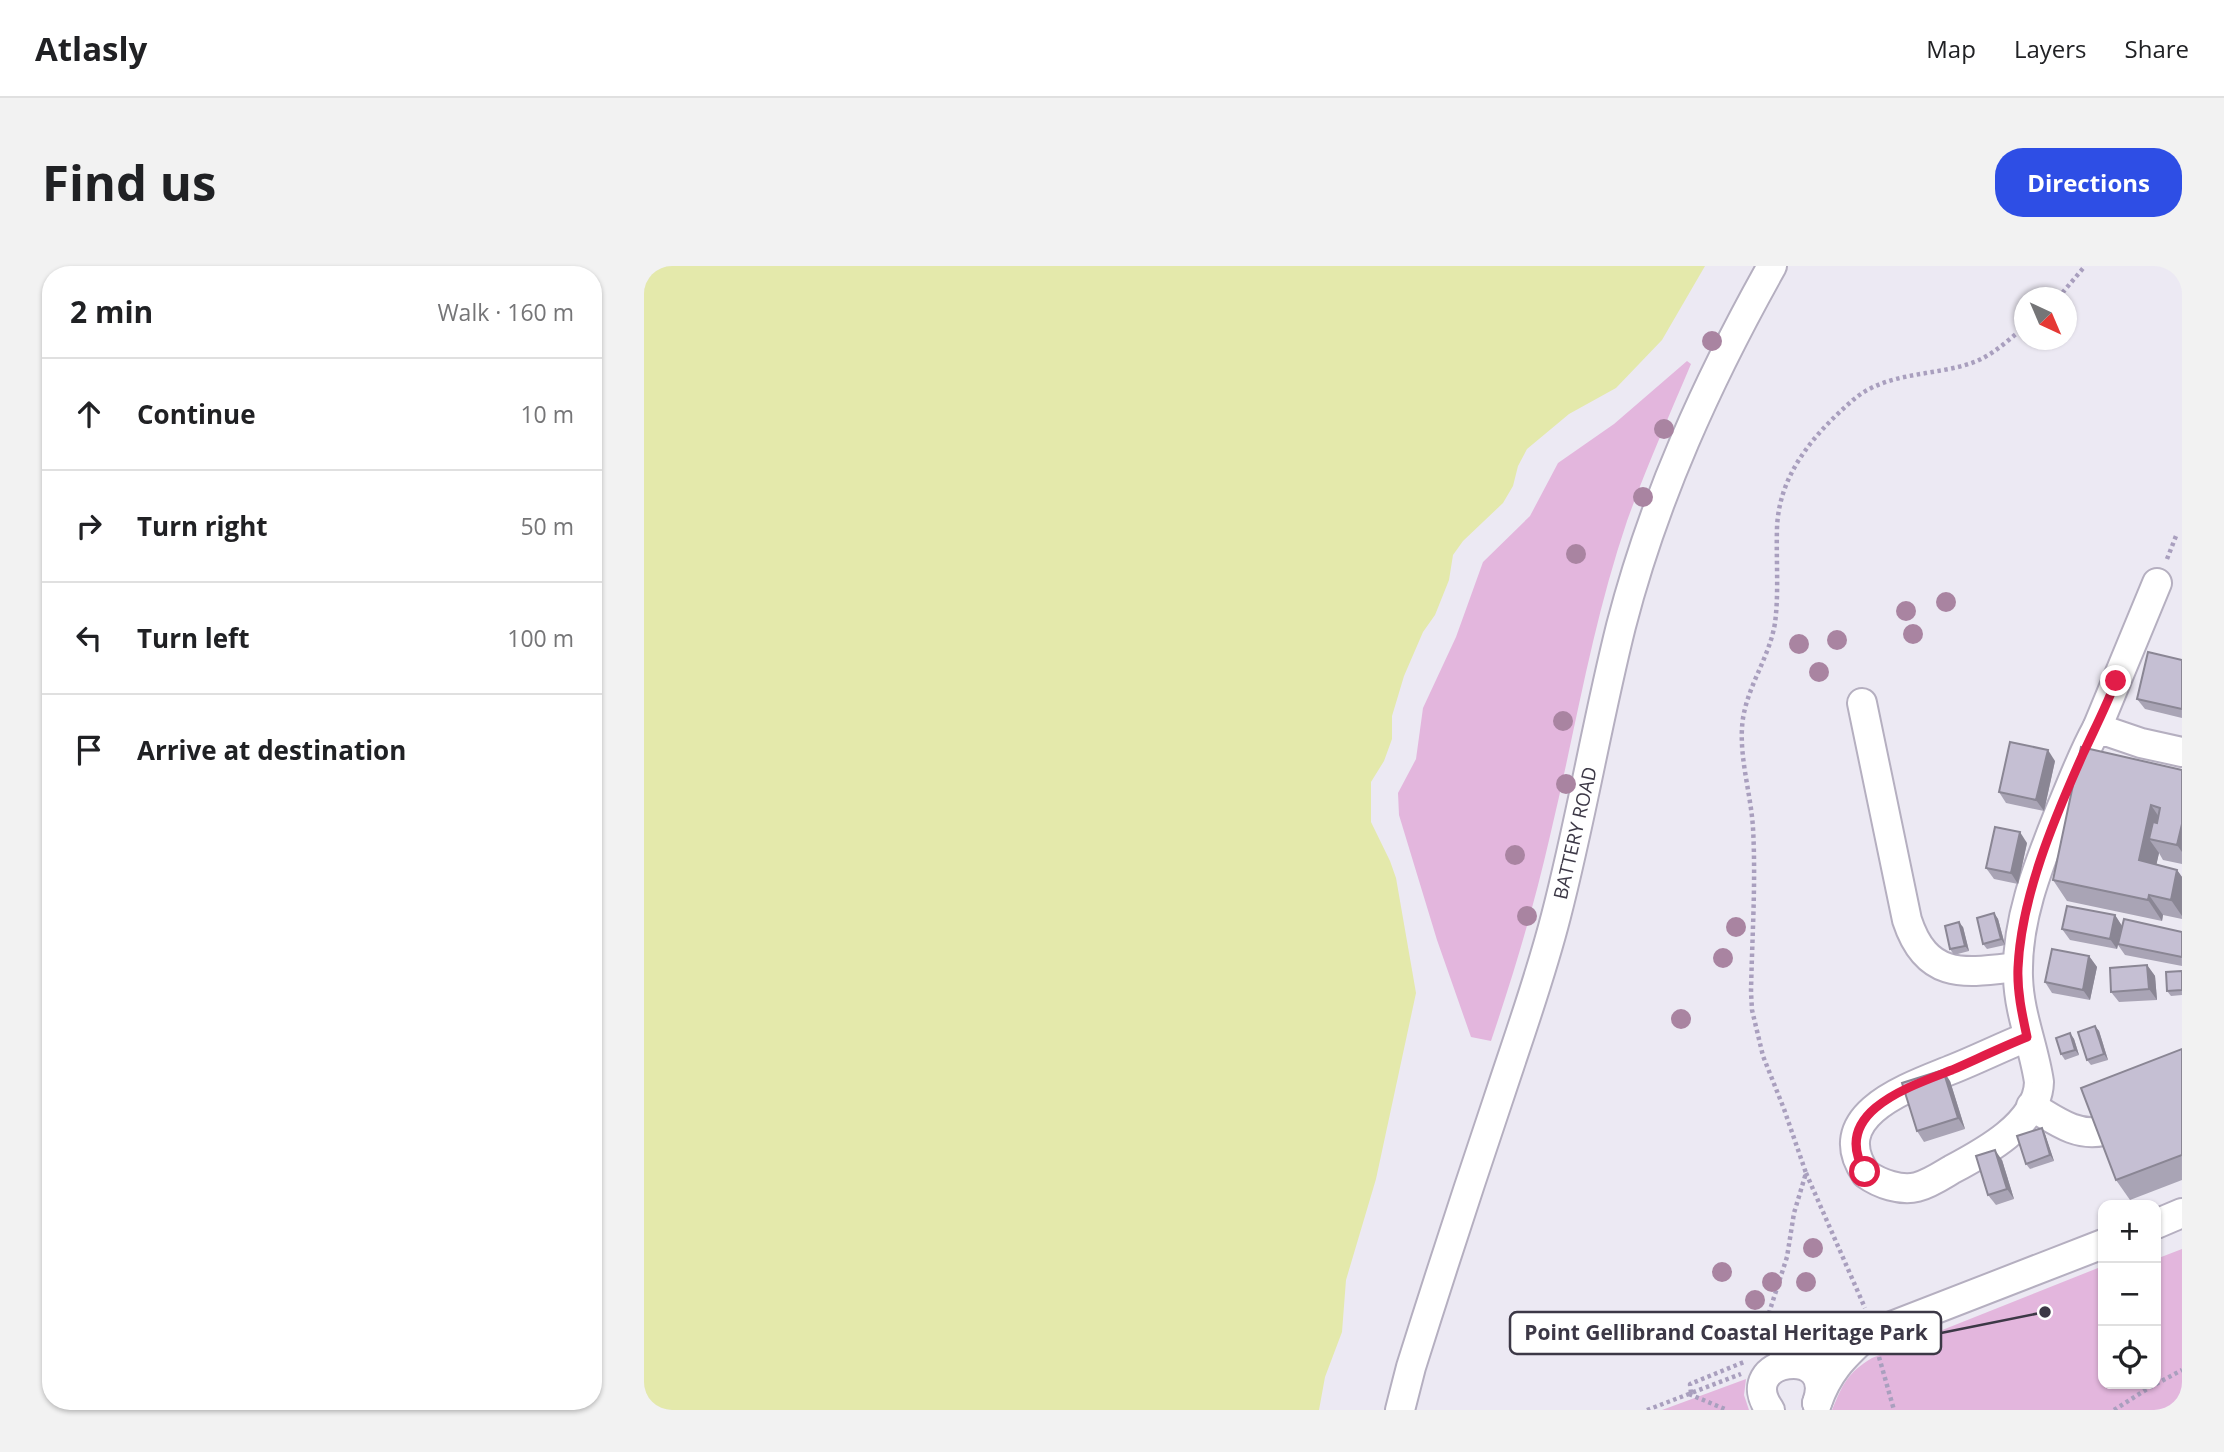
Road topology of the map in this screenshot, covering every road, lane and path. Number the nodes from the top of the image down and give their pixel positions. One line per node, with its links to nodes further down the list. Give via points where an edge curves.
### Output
1 (1772, 266): 25 (street, BATTERY ROAD, via 1691,422 1641,558 1533,996)
2 (2085, 266): 3 (path)
3 (2067, 287)
4 (2014, 336): 13 (path, via 1979,360 1906,376 1861,393 1800,456 1781,499 1773,632 1749,690 1742,728 1754,861 1751,992 1763,1056)
5 (2157, 583): 7 (street)
6 (1862, 703): 9 (street, via 1907,920 1917,945 1938,965 1955,971)
7 (2097, 728): 8 (street); 9 (street, via 2033,884)
8 (2182, 752)
9 (2018, 967): 10 (street)
10 (2027, 1037): 11 (street, via 2039,1082); 11 (street, via 1895,1093 1860,1127 1855,1147 1869,1177 1898,1187 1919,1187 1997,1144)
11 (2031, 1105): 12 (street, via 2076,1130)
12 (2103, 1130)
13 (1806, 1173): 17 (path); 19 (path, via 1766,1329)
14 (2182, 1213): 15 (street)
15 (2161, 1222)
16 (2098, 1246): 18 (street)
17 (1863, 1304)
18 (1866, 1336): 19 (street); 24 (street, via 1830,1373)
19 (1764, 1363): 23 (path, via 1758,1370); 23 (path, via 1690,1384); 24 (street, via 1801,1364 1812,1371 1820,1390); 28 (street, via 1763,1394)
20 (2182, 1370): 21 (path)
21 (2161, 1381)
22 (2148, 1389): 29 (path)
23 (1690, 1393): 26 (path); 27 (path)
24 (1815, 1407)
25 (1400, 1410)
26 (1647, 1410)
27 (1727, 1410)
28 (1770, 1410)
29 (2114, 1410)

